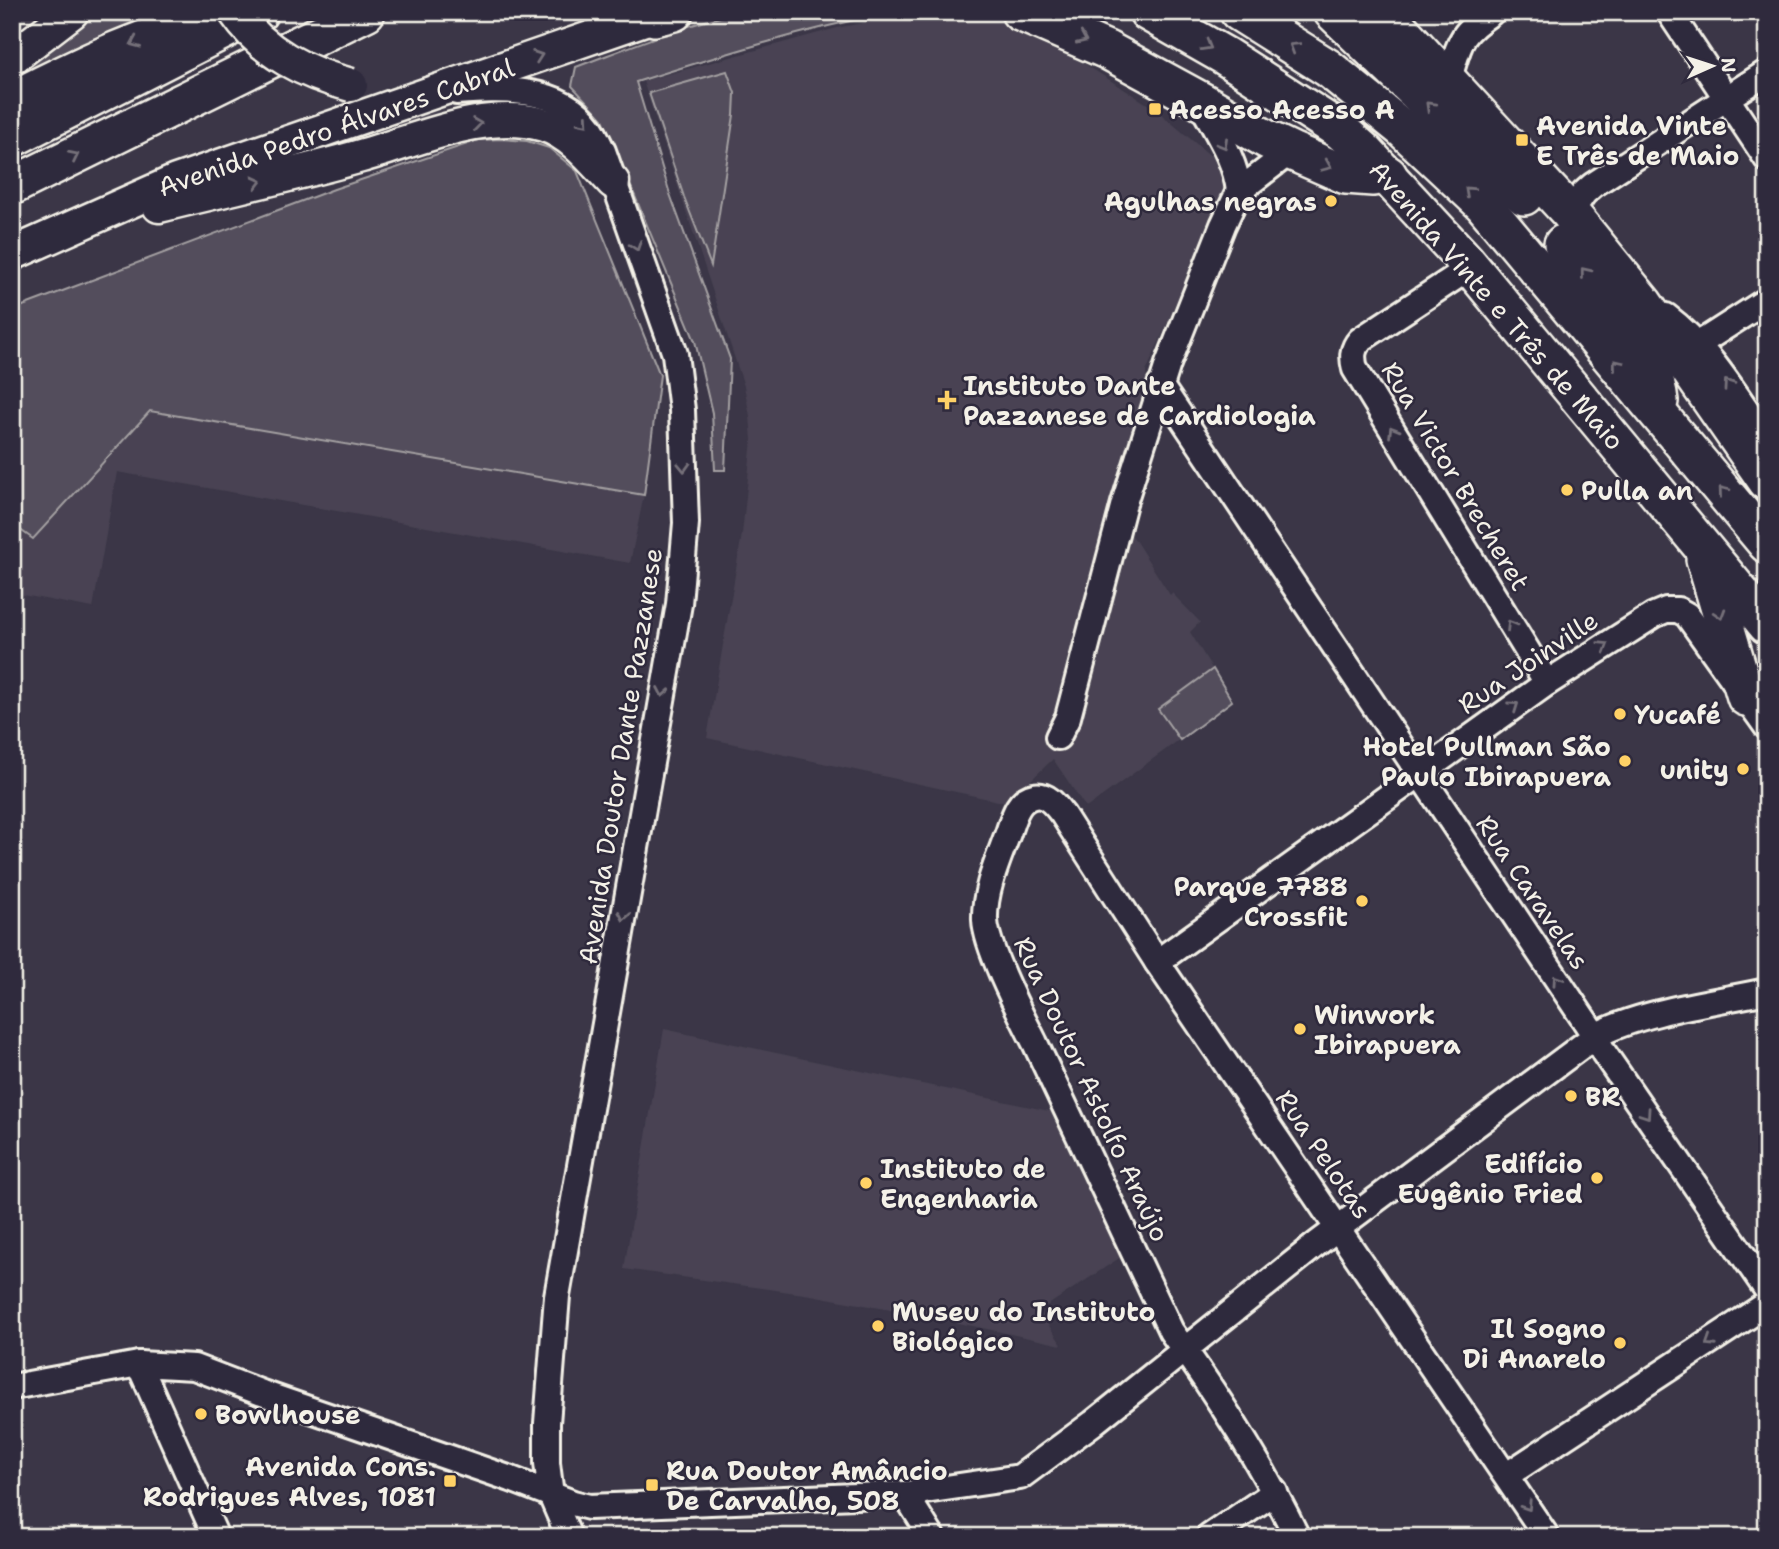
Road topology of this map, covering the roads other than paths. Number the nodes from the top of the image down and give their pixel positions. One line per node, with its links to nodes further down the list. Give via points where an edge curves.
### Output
1 (72, 12): 14 (main road)
2 (235, 12): 17 (main road, bridge, via 275,53 323,78 371,90)
3 (248, 12): 19 (highway, one-way to 19, via 162,33)
4 (259, 12): 21 (highway)
5 (366, 12): 26 (highway, one-way to 5)
6 (1020, 12): 20 (highway, one-way to 20, via 1107,50)
7 (1148, 12): 24 (highway, Avenida Vinte e Três de Maio, one-way to 24, via 1341,131)
8 (1239, 12): 36 (highway, Avenida Vinte e Três de Maio, one-way to 8, via 1483,204 1403,129 1328,68)
9 (1333, 12): 36 (highway, one-way to 9, via 1652,371 1628,328 1523,195)
10 (1384, 12): 16 (highway)
11 (1492, 12): 16 (street, via 1461,38)
12 (1669, 12): 18 (street)
13 (664, 14): 17 (main road, Avenida Pedro Álvares Cabral, one-way to 13)
14 (12, 58)
15 (1767, 72): 18 (street)
16 (1449, 79): 28 (highway)
17 (427, 94): 25 (street, Avenida Doutor Dante Pazzanese, one-way to 25, via 502,89 534,93 561,104 589,127); 29 (main road, Avenida Pedro Álvares Cabral, via 176,181)
18 (1726, 99): 23 (street); 28 (street, via 1592,185)
19 (12, 100)
20 (1199, 100): 22 (highway); 27 (street, one-way to 27, via 1231,159)
21 (12, 138)
22 (1291, 151): 24 (highway, one-way to 24, via 1346,175); 27 (street)
23 (1767, 159)
24 (1388, 175): 31 (highway, Avenida Vinte e Três de Maio)
25 (613, 182): 29 (main road, one-way to 25, via 360,156 455,127 507,120 531,121 562,134); 60 (street, Avenida Doutor Dante Pazzanese, one-way to 60, via 675,354 682,410 685,547 679,604 557,1296 547,1423)
26 (12, 186)
27 (1239, 191): 35 (street)
28 (1570, 213): 33 (highway)
29 (72, 226): 30 (main road, Avenida Pedro Álvares Cabral)
30 (12, 254)
31 (1471, 267): 40 (highway, Avenida Vinte e Três de Maio); 42 (street, Rua Victor Brecheret, one-way to 31, via 1352,358 1360,340)
32 (1767, 300): 34 (street)
33 (1644, 304): 34 (street, via 1674,322); 38 (highway)
34 (1697, 345): 37 (street, one-way to 34)
35 (1160, 385): 45 (street, via 1068,717); 46 (street, Rua Caravelas)
36 (1661, 416): 39 (highway, Avenida Vinte e Três de Maio, one-way to 36)
37 (1767, 440)
38 (1767, 481)
39 (1767, 544)
40 (1703, 548): 41 (highway, Avenida Vinte e Três de Maio); 43 (highway, one-way to 43)
41 (1767, 625)
42 (1547, 683): 43 (street, Rua Joinville, one-way to 43, via 1654,615 1678,610 1687,615); 46 (street, Rua Joinville, one-way to 42)
43 (1746, 697): 44 (street)
44 (1767, 727)
45 (1058, 737)
46 (1418, 774): 48 (street, Rua Joinville); 50 (street, Rua Caravelas, one-way to 46)
47 (1054, 803): 48 (street, Rua Pelotas); 54 (street, Rua Doutor Astolfo Araújo, via 1038,795 1024,800 1016,810 994,873 985,921 990,943 1171,1331)
48 (1157, 962): 51 (street, Rua Pelotas)
49 (1767, 991): 50 (street, via 1620,1024)
50 (1595, 1036): 51 (street); 52 (street, Rua Caravelas, one-way to 52)
51 (1338, 1227): 54 (street); 57 (street, Rua Pelotas)
52 (1767, 1290)
53 (1767, 1304): 57 (street, one-way to 57)
54 (1184, 1349): 58 (street); 59 (street, via 1020,1477)
55 (139, 1364): 56 (street); 60 (street, via 194,1367); 61 (street)
56 (12, 1387)
57 (1507, 1475): 66 (street, Rua Pelotas, one-way to 66)
58 (1275, 1492): 64 (street); 65 (street)
59 (905, 1494): 60 (street, via 590,1507); 63 (street)
60 (551, 1495): 62 (street, Avenida Doutor Dante Pazzanese)
61 (216, 1537)
62 (569, 1537)
63 (932, 1537)
64 (1209, 1537)
65 (1297, 1537)
66 (1547, 1537)

